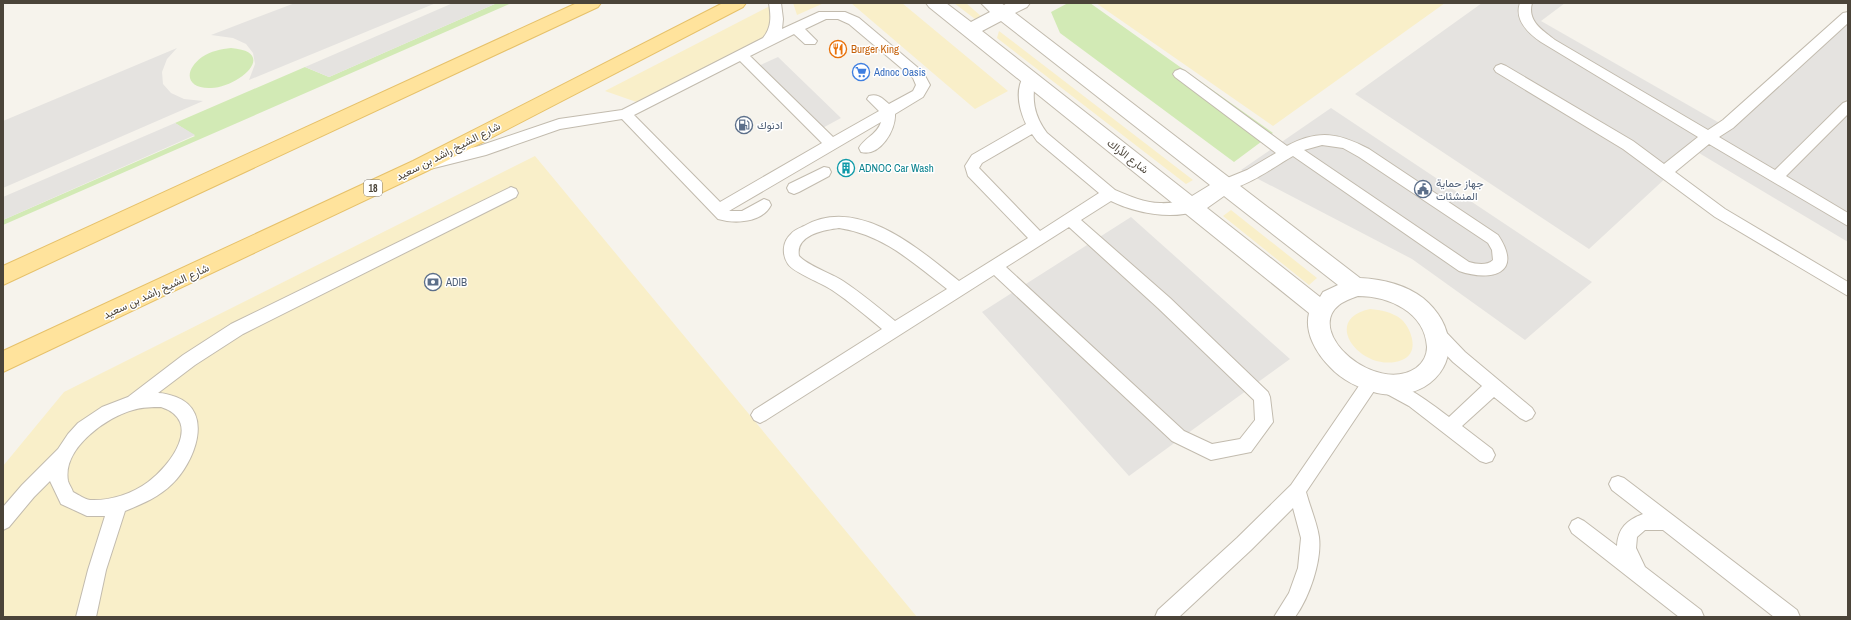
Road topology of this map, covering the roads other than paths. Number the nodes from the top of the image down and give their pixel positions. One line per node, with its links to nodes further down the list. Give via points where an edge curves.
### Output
1 (592, 3): 41 (main road)
2 (737, 3): 26 (main road, شارع الشيخ راشد بن سعيد / 18)
3 (775, 3): 12 (lane, via 777,28)
4 (935, 3): 10 (street, شارع الأراك)
5 (1020, 3): 7 (street)
6 (1526, 3): 22 (lane, via 1523,12 1526,20 1540,36)
7 (996, 8): 10 (street); 30 (street)
8 (1848, 16): 22 (lane, via 1728,124)
9 (796, 28): 11 (lane); 12 (lane); 19 (lane, via 824,16 848,17 918,75 923,85 918,94)
10 (970, 30): 16 (street, شارع الأراك)
11 (810, 41)
12 (768, 42): 13 (lane)
13 (742, 55): 20 (lane); 23 (lane)
14 (1502, 69): 28 (lane, via 1628,145)
15 (1180, 74): 25 (lane)
16 (1029, 78): 21 (lane, via 1025,102); 35 (street, شارع الأراك)
17 (874, 99): 19 (lane)
18 (1848, 106): 29 (lane)
19 (888, 111): 23 (lane); 24 (lane, via 889,120 882,135)
20 (624, 114): 26 (lane, via 559,124 481,151); 36 (lane)
21 (1034, 126): 33 (lane, via 1042,137); 39 (lane, via 977,159 973,163 972,172)
22 (1709, 137): 28 (lane); 29 (lane)
23 (832, 144): 36 (lane)
24 (866, 148)
25 (1290, 151): 25 (lane, via 1302,143 1313,140 1352,146 1493,239 1502,255 1500,263 1495,268 1485,271 1464,267); 30 (lane, via 1249,175)
26 (420, 166): 48 (main road, شارع الشيخ راشد بن سعيد / 18)
27 (824, 172): 31 (lane)
28 (1665, 172): 44 (lane, via 1715,210)
29 (1776, 177): 38 (lane)
30 (1225, 185): 35 (street); 42 (street)
31 (794, 188)
32 (511, 193): 53 (lane, via 237,329)
33 (1110, 194): 35 (lane, via 1125,201 1159,209); 37 (lane)
34 (764, 205): 36 (lane, via 745,217 738,218 723,215)
35 (1192, 207): 45 (street, شارع الأراك)
36 (719, 210)
37 (1071, 220): 39 (lane); 40 (lane, via 1262,397 1264,422 1245,446 1211,452 1178,436)
38 (1848, 220)
39 (1039, 239): 40 (lane)
40 (995, 267): 43 (lane)
41 (8, 272)
42 (1356, 287): 45 (street, via 1341,291 1329,299); 47 (street, via 1388,290 1404,297 1429,319)
43 (959, 290): 46 (lane); 46 (lane, via 890,238 866,226 844,223 820,224 794,239 790,248 792,258 799,266 850,292)
44 (1848, 290)
45 (1321, 310): 51 (street, via 1318,325 1322,342 1333,359 1351,372)
46 (894, 330): 55 (lane)
47 (1436, 333): 51 (street, via 1438,358 1432,369 1422,378 1394,385); 52 (lane, via 1459,357)
48 (38, 347): 49 (main road, شارع الشيخ راشد بن سعيد / 18); 50 (main road)
49 (3, 362)
50 (3, 374)
51 (1374, 382): 56 (lane, via 1397,390); 60 (lane)
52 (1494, 386): 54 (lane); 56 (lane)
53 (134, 401): 58 (lane, via 106,413 80,432); 61 (lane, via 161,400 181,408 191,425 188,448 172,472 152,489)
54 (1526, 413)
55 (760, 415)
56 (1449, 427): 57 (lane)
57 (1486, 455)
58 (64, 456): 61 (lane, via 59,479 67,498 88,508); 62 (lane, via 28,491)
59 (1618, 484): 63 (lane)
60 (1296, 491): 67 (lane, via 1244,544); 68 (lane, via 1310,538 1307,568 1297,598)
61 (117, 506): 66 (lane, via 97,570)
62 (3, 521)
63 (1667, 522): 65 (lane, via 1646,520 1637,523 1627,535 1627,549); 70 (lane)
64 (1578, 527): 65 (lane)
65 (1639, 574): 69 (lane)
66 (86, 617)
67 (1165, 617)
68 (1284, 617)
69 (1694, 617)
70 (1790, 617)

